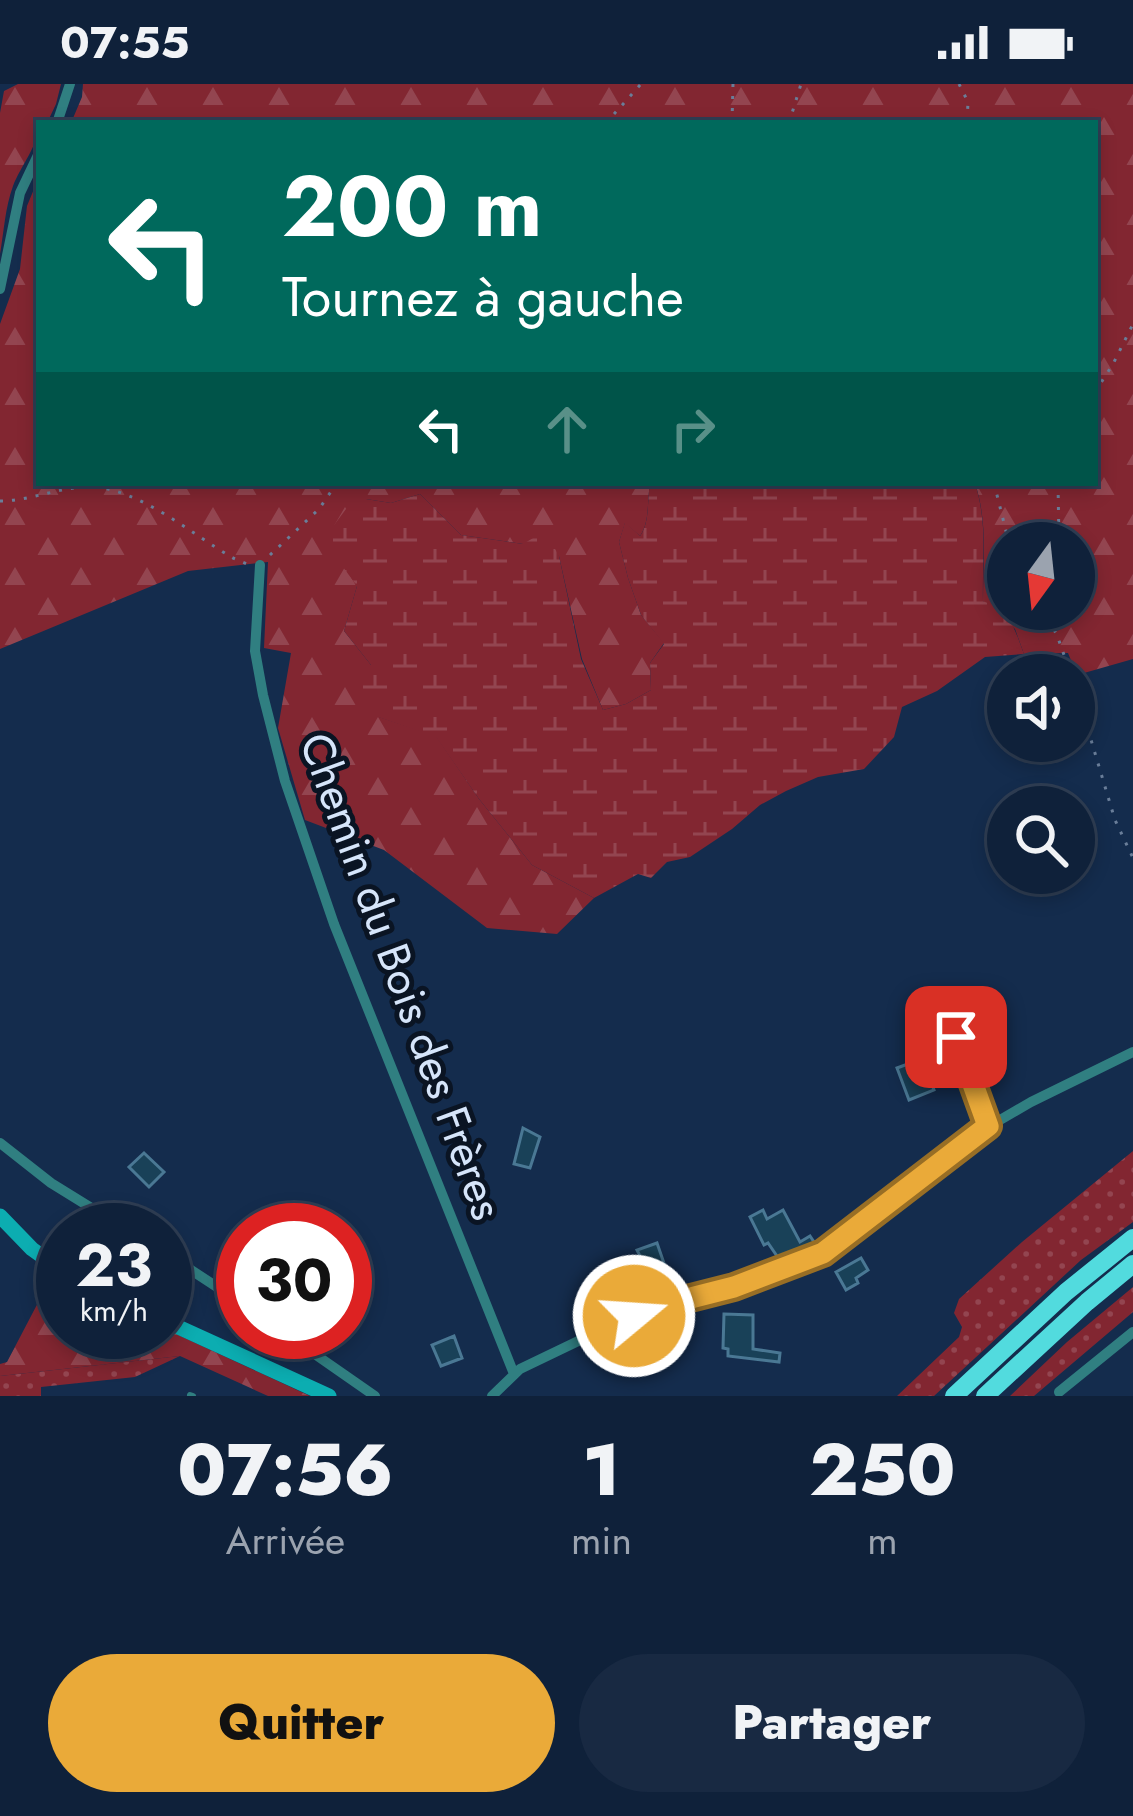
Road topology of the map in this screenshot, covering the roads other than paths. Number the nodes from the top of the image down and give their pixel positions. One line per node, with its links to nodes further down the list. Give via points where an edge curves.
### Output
1 (70, 84): 2 (street)
2 (58, 120)
3 (36, 159): 4 (street, via 20,193)
4 (0, 289)
5 (260, 565): 18 (street, Chemin du Bois des Frères, via 255,651 285,781)
6 (956, 1037): 8 (lane)
7 (1133, 1052): 8 (street)
8 (988, 1126): 18 (street, via 810,1260 634,1316)
9 (0, 1143): 10 (street)
10 (84, 1203)
11 (0, 1216): 13 (main road)
12 (1133, 1238): 23 (highway)
13 (36, 1252)
14 (1133, 1264): 24 (highway)
15 (1133, 1332): 19 (street)
16 (192, 1333): 20 (main road)
17 (321, 1359): 21 (street)
18 (514, 1374): 22 (street)
19 (1059, 1392)
20 (329, 1396)
21 (374, 1396)
22 (492, 1396)
23 (955, 1396)
24 (985, 1396)

